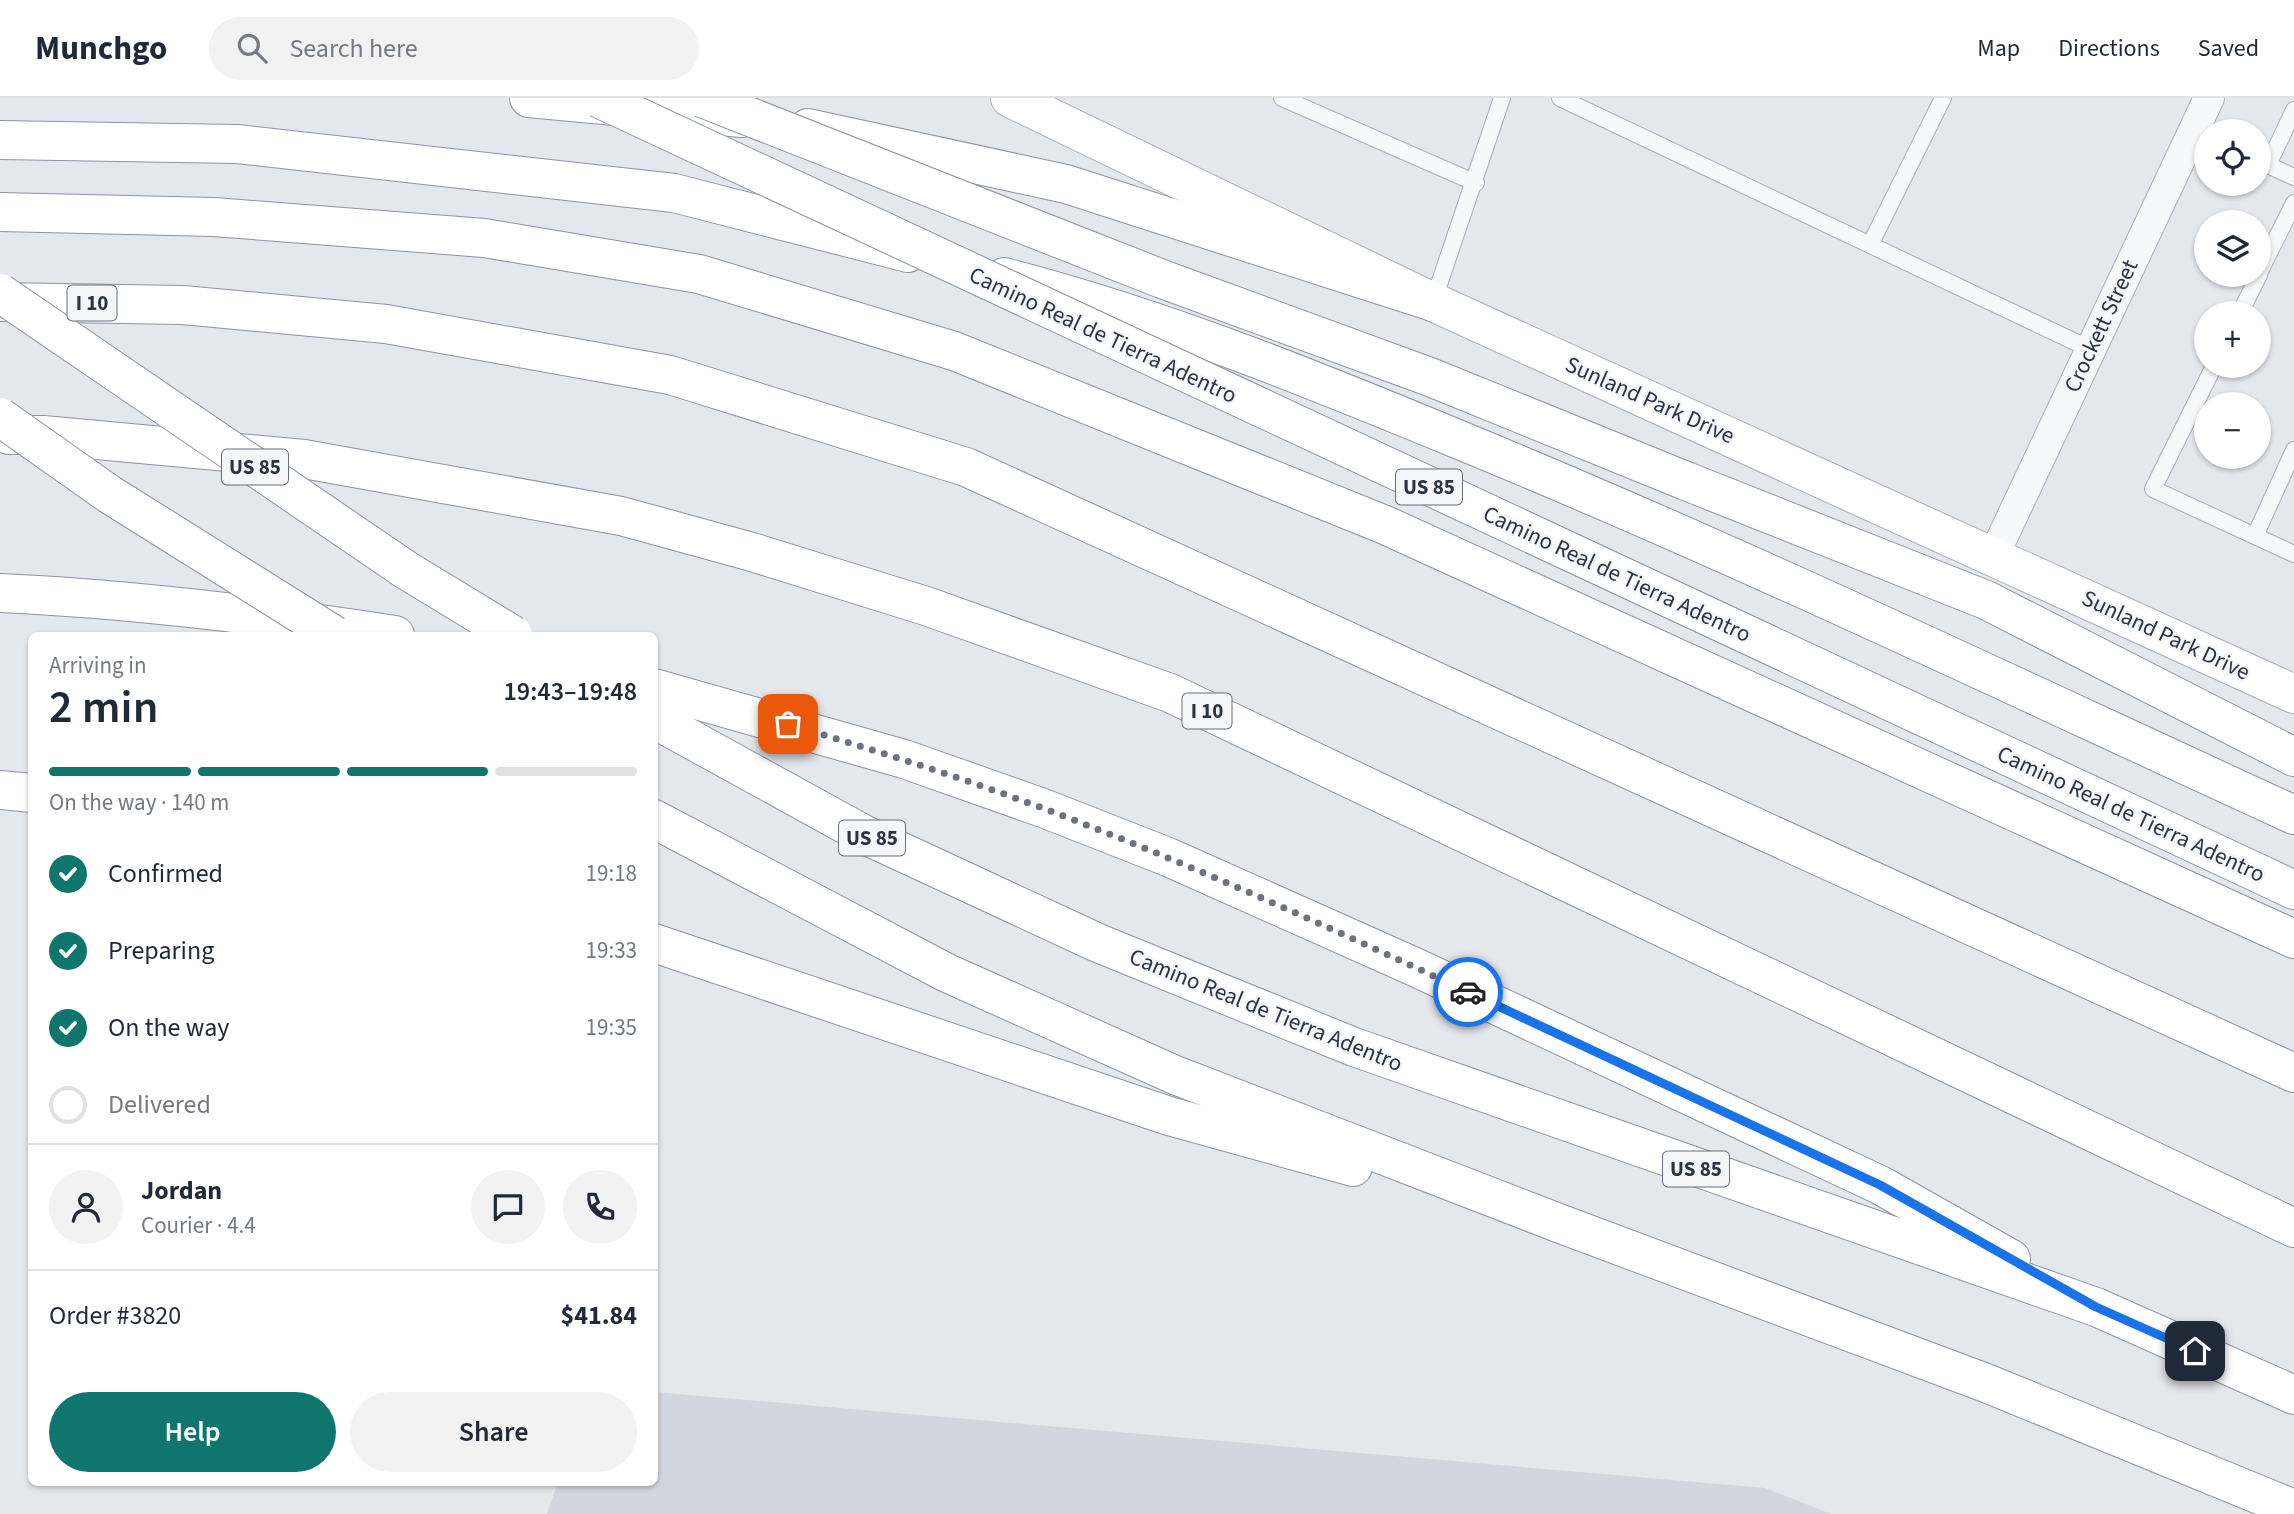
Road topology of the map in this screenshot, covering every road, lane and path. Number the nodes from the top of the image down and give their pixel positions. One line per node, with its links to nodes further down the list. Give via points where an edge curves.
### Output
1 (529, 98): 24 (main road, via 775,121 1066,184)
2 (598, 98): 45 (main road, Camino Real de Tierra Adentro / US 85, bridge)
3 (702, 98): 40 (main road, bridge, via 1162,279 1430,377 1986,600)
4 (1010, 98): 24 (main road, Sunland Park Drive)
5 (1282, 98): 17 (lane)
6 (1502, 98): 17 (lane)
7 (1560, 98): 20 (lane)
8 (1943, 98): 20 (lane)
9 (2209, 98): 11 (street, Crockett Street)
10 (2294, 110): 14 (lane)
11 (2204, 119)
12 (0, 140): 43 (main road, via 237,144 674,194 1066,293 1289,369 1597,496)
13 (2194, 146): 25 (street, Crockett Street)
14 (2271, 151)
15 (2271, 166): 16 (lane)
16 (2294, 177)
17 (1476, 183): 24 (lane)
18 (2294, 203): 21 (lane)
19 (0, 212): 46 (main road, via 214,218 484,238 699,274 954,351 1385,525)
20 (1870, 245): 25 (lane)
21 (2271, 250)
22 (0, 293): 36 (main road, US 85, bridge, via 406,570)
23 (0, 302): 48 (main road, I 10, bridge, via 183,304 386,324 670,375 966,467)
24 (1433, 302): 32 (main road, Sunland Park Drive)
25 (2090, 349): 32 (street, Crockett Street)
26 (2208, 378): 30 (lane, via 2153,489)
27 (0, 417): 34 (main road, bridge, via 109,494)
28 (0, 435): 50 (main road, I 10, bridge, via 304,459 621,516 926,606 1170,693)
29 (2294, 450): 30 (lane)
30 (2256, 536): 31 (lane)
31 (2294, 554)
32 (1994, 555): 38 (main road, Sunland Park Drive)
33 (0, 593): 35 (main road, via 237,612)
34 (329, 632)
35 (374, 632)
36 (508, 632)
37 (658, 689): 51 (main road, via 904,759 1168,857 1880,1185)
38 (2294, 694)
39 (658, 721): 51 (main road, Camino Real de Tierra Adentro / US 85, via 863,834 1098,943 1367,1052)
40 (2294, 757)
41 (0, 790): 42 (main road)
42 (28, 793)
43 (2294, 815)
44 (658, 820): 49 (main road, via 947,973 1175,1074)
45 (2294, 890)
46 (2294, 939)
47 (658, 944): 49 (main road, via 1169,1116)
48 (2294, 1073)
49 (1561, 1224): 53 (main road, via 1986,1383)
50 (2294, 1228)
51 (2096, 1307): 52 (main road, Camino Real de Tierra Adentro / US 85)
52 (2294, 1395)
53 (2294, 1509)

